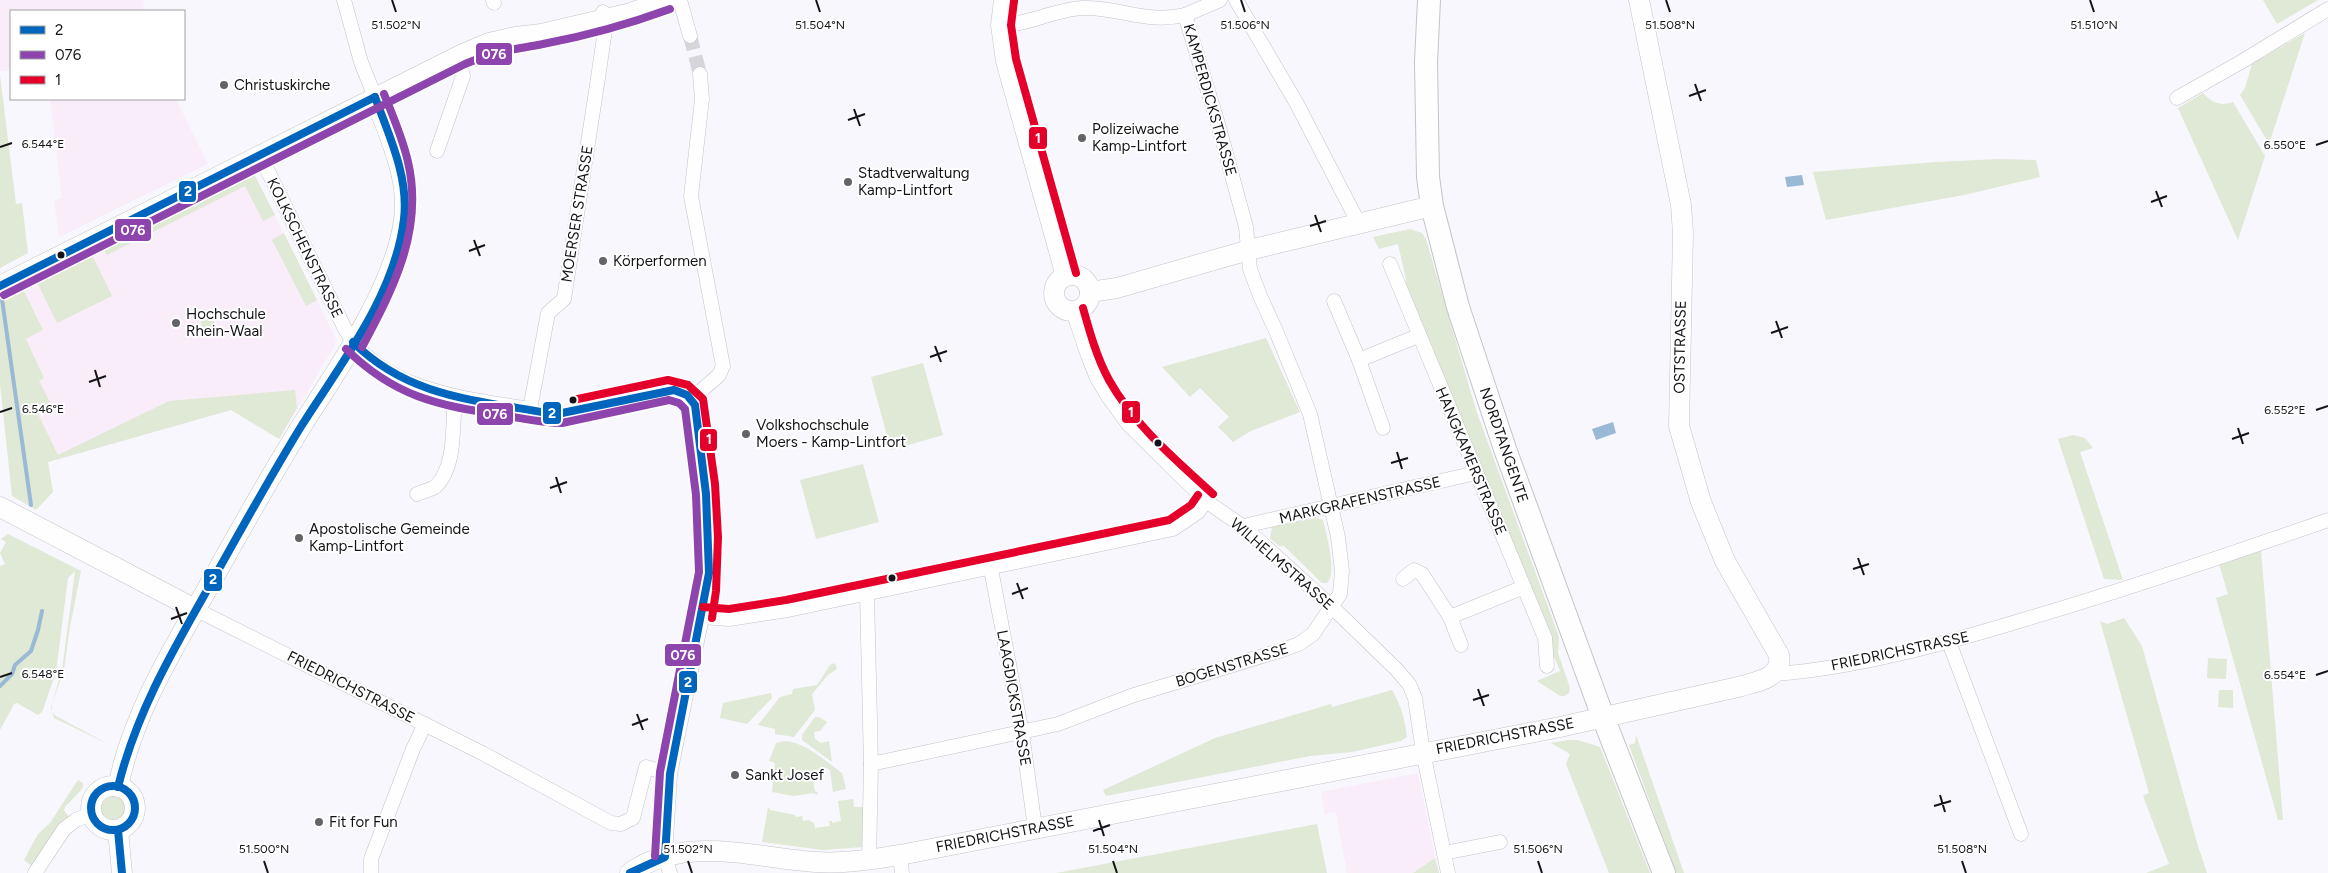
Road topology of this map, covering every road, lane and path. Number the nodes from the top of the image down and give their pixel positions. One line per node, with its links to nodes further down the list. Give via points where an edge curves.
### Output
1 (344, 0): 17 (street)
2 (651, 0): 12 (street)
3 (667, 0): 12 (street, via 646,9)
4 (680, 0): 14 (street)
5 (1004, 0): 13 (street)
6 (1220, 0): 11 (street)
7 (1236, 0): 22 (street, via 1297,104)
8 (1429, 0): 21 (main road, NORDTANGENTE, via 1426,122)
9 (1639, 0): 54 (street, OSTSTRASSE, via 1681,205 1679,426 1701,502 1725,561 1779,655 1780,667)
10 (2328, 9): 18 (street)
11 (1185, 15): 13 (street, KAMPERDICKSTRASSE, via 1150,19 1084,8); 23 (street, KAMPERDICKSTRASSE, via 1218,124 1246,227)
12 (604, 16): 15 (street, via 541,34 489,43); 34 (street, MOERSER STRASSE, via 598,78 564,299 548,313)
13 (1001, 25): 25 (street, via 1006,61)
14 (690, 36)
15 (458, 56): 17 (street); 19 (street, via 463,76)
16 (700, 74): 49 (street, via 702,88 691,196 723,366 719,375 703,389 695,405 709,540)
17 (375, 98): 20 (street); 31 (street, via 399,164 404,220 393,260)
18 (2177, 98)
19 (437, 151)
20 (260, 155): 26 (street); 31 (street, KOLKSCHENSTRASSE, via 344,329)
21 (1432, 206): 22 (street); 55 (main road, NORDTANGENTE, via 1458,307 1505,449)
22 (1358, 222): 23 (street)
23 (1249, 250): 27 (street, via 1117,288); 40 (street, BOGENSTRASSE, via 1250,269 1260,296 1310,414)
24 (1390, 264): 30 (street, HANGKAMERSTRASSE)
25 (1066, 276): 27 (street, via 1082,278); 29 (street, via 1056,284 1054,294 1059,305)
26 (7, 282)
27 (1090, 292): 29 (street, via 1086,304)
28 (1334, 301): 32 (street)
29 (1074, 311): 38 (street, WILHELMSTRASSE, via 1092,366 1107,395 1129,425)
30 (1418, 336): 32 (street); 36 (street, HANGKAMERSTRASSE)
31 (354, 342): 33 (street, KOLKSCHENSTRASSE, via 368,357 392,373 436,393); 48 (street, via 267,482)
32 (1359, 360): 35 (street)
33 (455, 397): 34 (street, KOLKSCHENSTRASSE); 37 (street, via 450,460 434,488)
34 (530, 409)
35 (1383, 428)
36 (1476, 474): 40 (street, MARKGRAFENSTRASSE); 45 (street, HANGKAMERSTRASSE)
37 (417, 494)
38 (1206, 501): 42 (street, WILHELMSTRASSE); 43 (street, via 1198,512 1173,529)
39 (0, 507): 48 (street, FRIEDRICHSTRASSE)
40 (1332, 508): 42 (street, MARKGRAFENSTRASSE); 47 (street, BOGENSTRASSE, via 1342,571 1340,594)
41 (2328, 520): 51 (street, FRIEDRICHSTRASSE, via 2118,591)
42 (1245, 528): 47 (street, WILHELMSTRASSE)
43 (991, 569): 46 (street); 57 (street, LAAGDICKSTRASSE)
44 (1403, 579): 50 (street, via 1414,570 1422,574)
45 (1524, 587): 50 (street); 53 (street, HANGKAMERSTRASSE, via 1545,638)
46 (867, 594): 49 (street, via 756,616); 59 (street)
47 (1332, 607): 57 (street, BOGENSTRASSE, via 1313,634 1299,644); 58 (street, WILHELMSTRASSE, via 1408,684 1415,698)
48 (196, 609): 56 (street, FRIEDRICHSTRASSE); 61 (street, via 147,699 129,740)
49 (702, 617): 60 (street)
50 (1450, 617): 52 (street)
51 (1949, 642): 54 (street, FRIEDRICHSTRASSE, via 1807,671); 65 (street)
52 (1461, 645)
53 (1547, 666)
54 (1775, 674): 55 (street, FRIEDRICHSTRASSE, via 1730,689)
55 (1603, 716): 58 (street, FRIEDRICHSTRASSE); 76 (main road, NORDTANGENTE)
56 (424, 724): 60 (street, FRIEDRICHSTRASSE, via 611,822 621,824 633,818 646,766); 73 (street, via 371,859)
57 (1022, 733): 59 (street, BOGENSTRASSE); 63 (street, LAAGDICKSTRASSE)
58 (1423, 752): 63 (street, FRIEDRICHSTRASSE); 67 (street, WILHELMSTRASSE)
59 (870, 764): 68 (street)
60 (670, 774): 70 (street)
61 (118, 787): 62 (street, via 110,786 98,793); 64 (street, via 129,793 135,804 130,823)
62 (92, 814): 64 (street, via 99,825); 71 (street, via 64,829)
63 (1035, 828): 69 (street, FRIEDRICHSTRASSE)
64 (118, 830): 72 (street)
65 (2021, 834)
66 (1500, 842): 67 (street)
67 (1444, 853): 75 (street, WILHELMSTRASSE)
68 (869, 860): 69 (street, FRIEDRICHSTRASSE); 70 (street, FRIEDRICHSTRASSE, via 816,862 708,851 683,852)
69 (901, 864)
70 (668, 865): 74 (street, FRIEDRICHSTRASSE)
71 (35, 873)
72 (122, 873)
73 (371, 873)
74 (630, 873)
75 (1448, 873)
76 (1664, 873)

